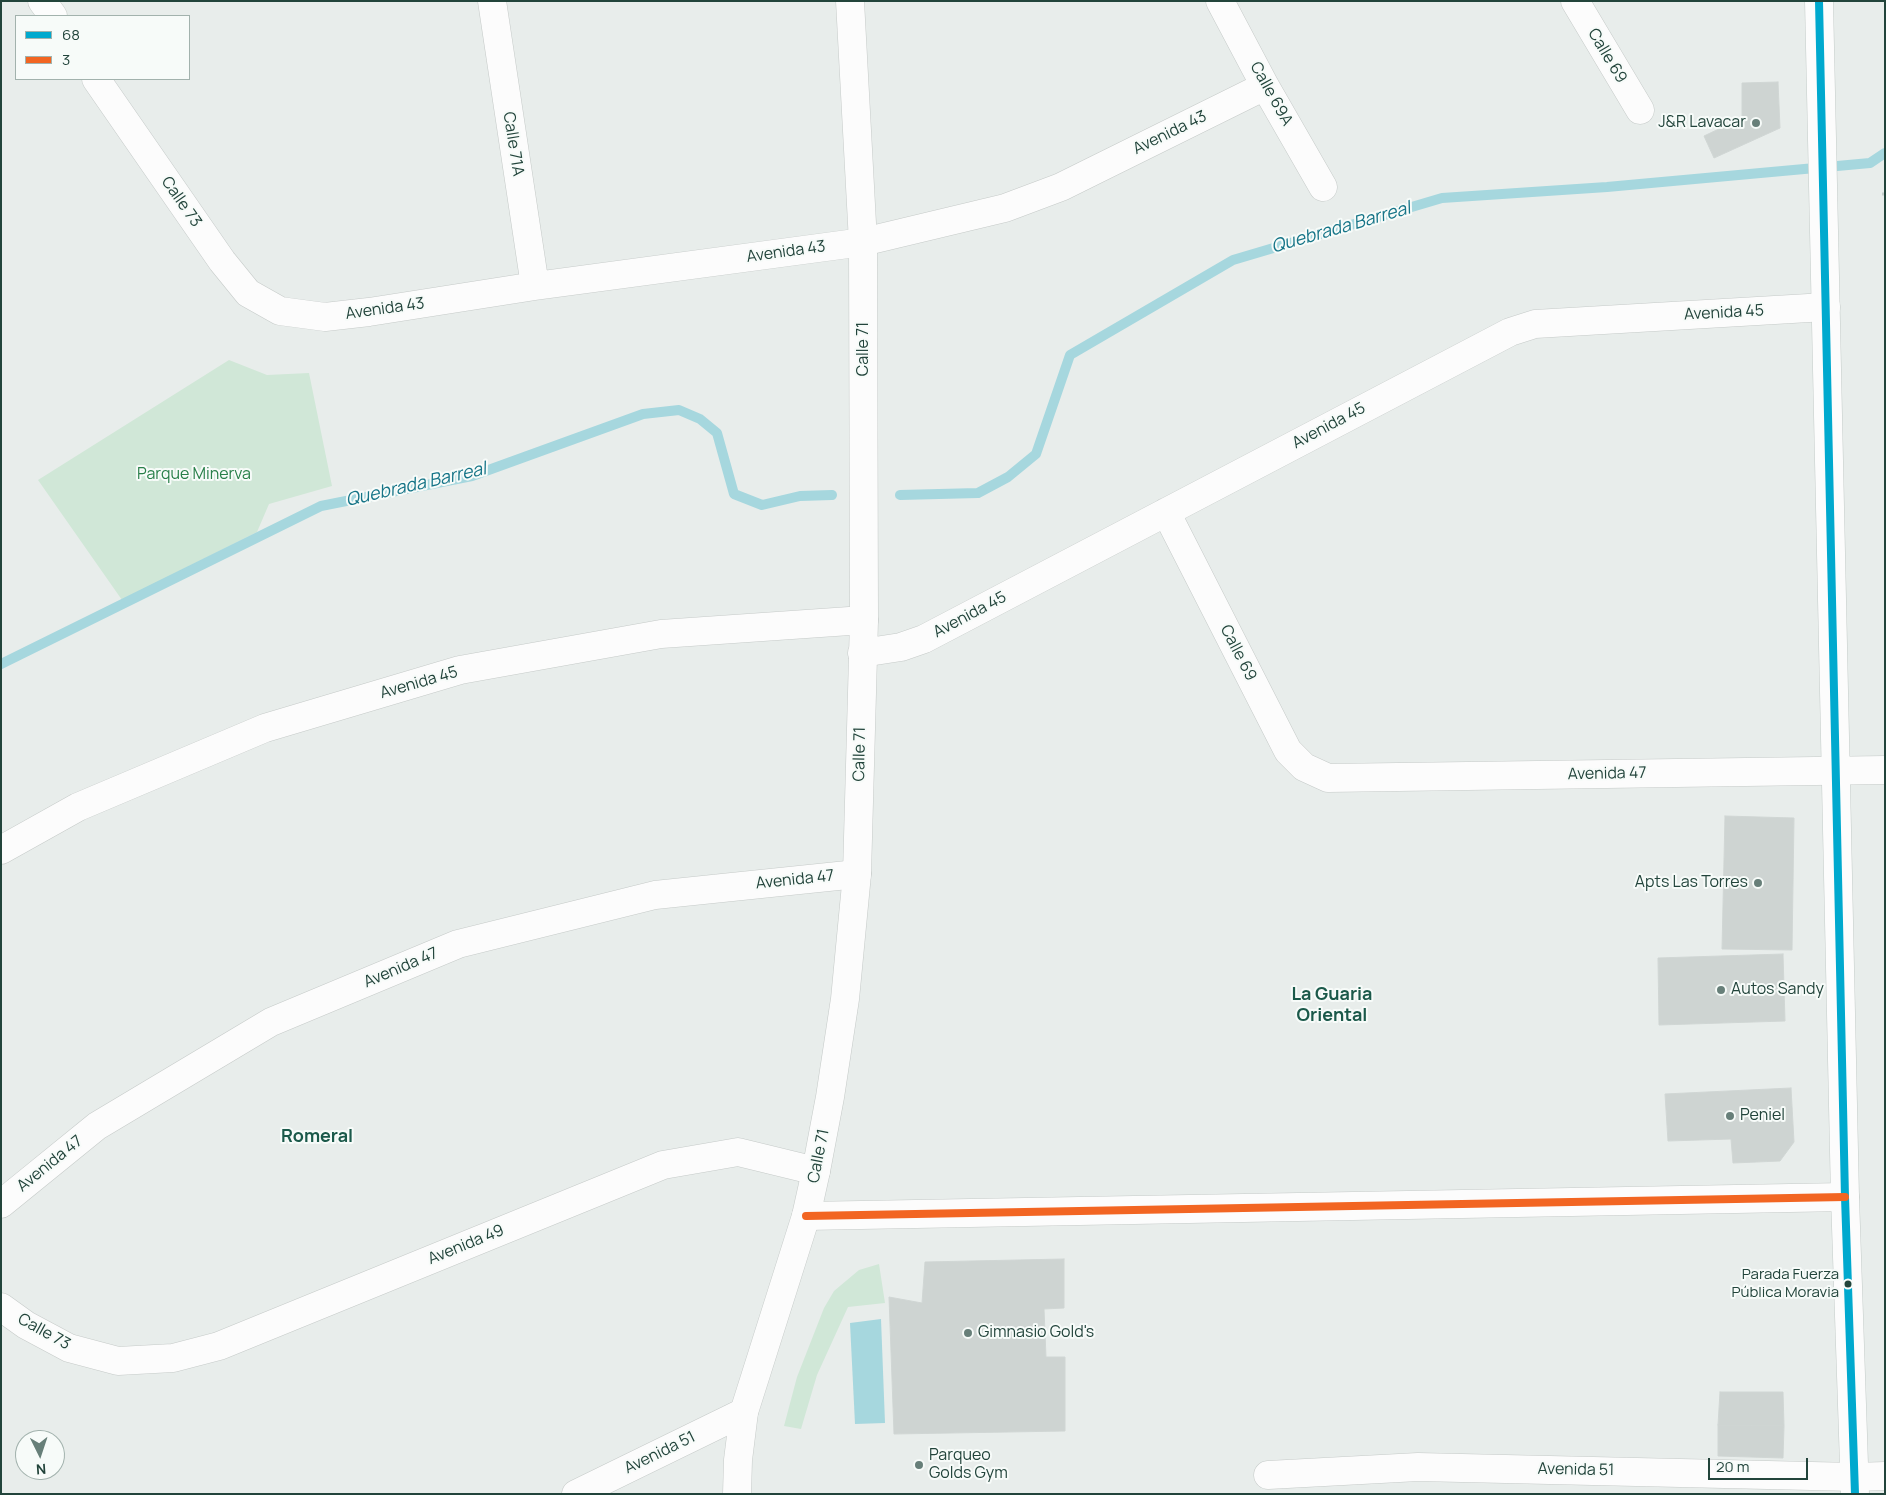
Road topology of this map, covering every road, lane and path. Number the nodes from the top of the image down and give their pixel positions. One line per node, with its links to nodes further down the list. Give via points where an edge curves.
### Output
1 (42, 1): 7 (street)
2 (492, 1): 13 (street, Calle 71A)
3 (850, 1): 12 (street, Calle 71)
4 (1220, 1): 9 (street, Calle 69A)
5 (1575, 1): 10 (street, Calle 69)
6 (1819, 1): 14 (street)
7 (52, 15)
8 (97, 80): 15 (street, Calle 73, via 222,261 248,293)
9 (1265, 86): 11 (street, Calle 69A); 12 (street, Avenida 43, via 1061,187 1005,208)
10 (1640, 110)
11 (1323, 187)
12 (864, 242): 13 (street, Avenida 43); 17 (street, Calle 71)
13 (535, 286): 15 (street, Avenida 43, via 325,317)
14 (1826, 308): 16 (street, Avenida 45, via 1535,324 1510,332); 19 (street)
15 (280, 311)
16 (1166, 512): 18 (street, Avenida 45, via 924,639 901,647); 21 (street, Calle 69, via 1288,751 1304,767)
17 (864, 620): 18 (street, Calle 71); 22 (street, Avenida 45, via 661,634 460,670 265,728 78,807)
18 (862, 653): 23 (street, Calle 71)
19 (1836, 770): 20 (street, Avenida 47); 21 (street, Avenida 47); 25 (street)
20 (1885, 770)
21 (1328, 778)
22 (1, 850)
23 (857, 874): 24 (street, Calle 71, via 845,999); 26 (street, Avenida 47, via 655,895 458,944 271,1022 97,1126)
24 (816, 1171): 27 (street, Calle 71); 29 (street, Avenida 49, via 738,1152 663,1165 219,1346 173,1358)
25 (1845, 1197): 27 (street); 33 (street)
26 (1, 1204)
27 (806, 1216): 30 (street, Calle 71)
28 (1, 1307): 29 (street, Calle 73, via 26,1325 69,1348)
29 (118, 1361)
30 (744, 1412): 34 (street, Avenida 51); 35 (street, Calle 71)
31 (1268, 1475): 33 (street, Avenida 51, via 1418,1468)
32 (1885, 1476): 33 (street, Avenida 51)
33 (1855, 1485)
34 (576, 1494)
35 (737, 1494)

